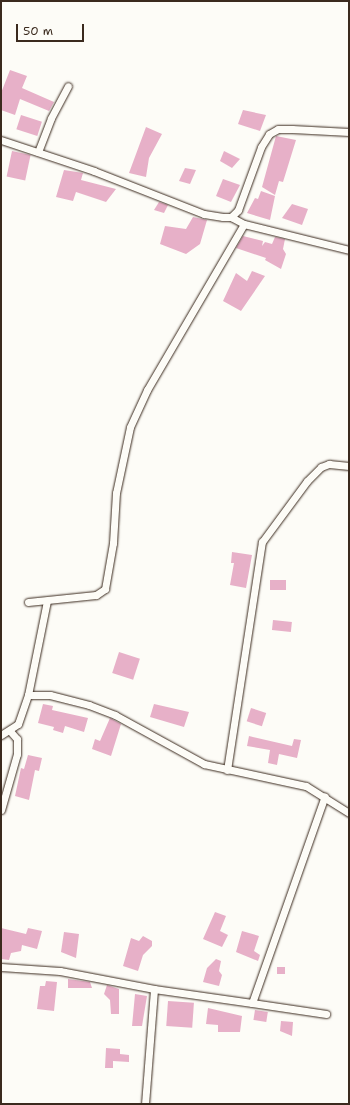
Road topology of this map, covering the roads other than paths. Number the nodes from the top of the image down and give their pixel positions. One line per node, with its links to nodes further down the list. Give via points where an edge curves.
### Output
1 (68, 86): 4 (street, via 51,118)
2 (349, 132): 5 (street, via 292,129 269,134 261,147 238,210)
3 (1, 140): 4 (street)
4 (38, 152): 5 (street, via 204,214)
5 (231, 217): 6 (street)
6 (244, 224): 7 (street); 9 (street, via 147,390 130,427 116,493 113,543 105,589 96,595)
7 (349, 250)
8 (349, 466): 14 (street, via 329,464 321,467 307,481 262,542)
9 (47, 601): 10 (street); 11 (street)
10 (28, 602)
11 (28, 695): 12 (street, via 18,724); 14 (street, via 50,695 89,705 115,715 204,764)
12 (12, 733): 13 (street); 16 (street, via 18,743 13,772)
13 (1, 735)
14 (227, 770): 15 (street, via 299,784)
15 (325, 796): 17 (street); 20 (street)
16 (1, 810)
17 (349, 813)
18 (1, 967): 19 (street, via 60,971)
19 (154, 990): 20 (street); 22 (street)
20 (252, 1003): 21 (street)
21 (326, 1014)
22 (145, 1104)

